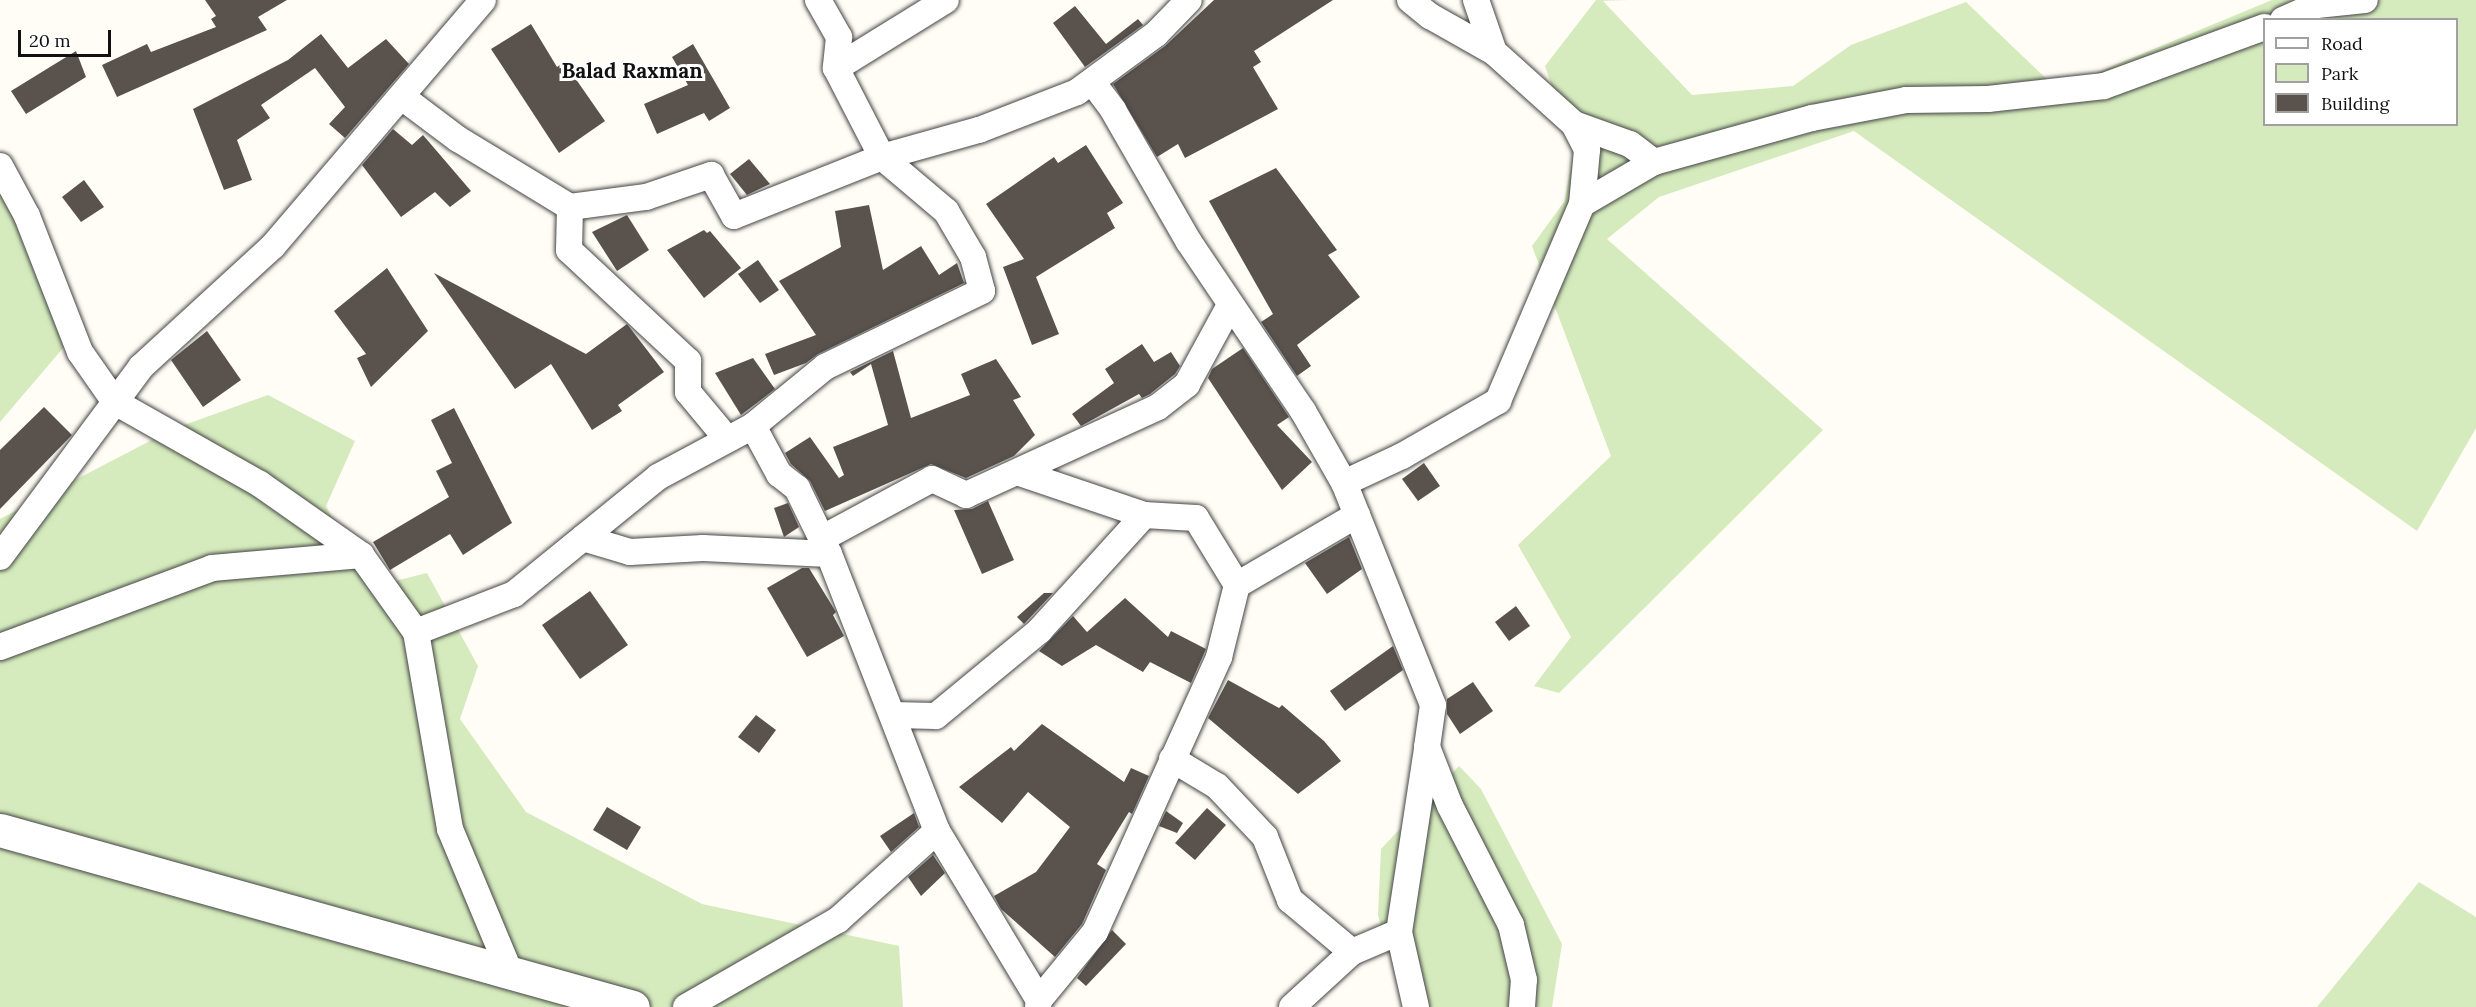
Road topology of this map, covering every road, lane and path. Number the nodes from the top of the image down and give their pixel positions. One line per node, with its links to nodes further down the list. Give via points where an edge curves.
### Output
1 (483, 0): 13 (street)
2 (818, 0): 11 (street, via 839,37)
3 (946, 0): 11 (street)
4 (1410, 0): 10 (street, via 1430,16)
5 (1476, 0): 10 (street)
6 (2365, 0): 8 (street, via 2317,5)
7 (1187, 1): 12 (street, via 1156,34)
8 (2288, 18)
9 (2263, 28): 16 (street, via 2104,86 1988,99 1906,100 1812,118)
10 (1494, 51): 14 (street)
11 (836, 68): 15 (street)
12 (1093, 83): 15 (street, via 1028,113); 20 (street)
13 (402, 97): 19 (street, via 458,139); 21 (street, via 273,246 141,367)
14 (1574, 124): 16 (street, via 1630,144); 18 (street, via 1587,150)
15 (882, 157): 19 (street, via 734,216 711,175 646,197); 22 (street, via 946,211 973,257 982,291 825,367)
16 (1654, 162): 18 (street)
17 (0, 166): 21 (street, via 27,216 80,352)
18 (1582, 204): 25 (street, via 1498,401 1402,456)
19 (570, 207): 23 (street, via 568,250 688,361 688,392)
20 (1230, 305): 24 (street, via 1187,384 1158,407); 25 (street, via 1303,411)
21 (115, 402): 30 (street, via 260,484); 31 (street)
22 (753, 426): 23 (street); 29 (street, via 779,474 797,488)
23 (728, 440): 28 (street, via 658,477)
24 (1020, 473): 26 (street); 29 (street, via 966,495 932,478)
25 (1344, 483): 27 (street)
26 (1144, 515): 32 (street, via 1196,518); 35 (street, via 1039,631 936,716)
27 (1357, 515): 32 (street); 36 (street, via 1433,705)
28 (583, 538): 29 (street, via 630,552); 33 (street, via 514,594)
29 (825, 547): 35 (street)
30 (361, 555): 33 (street); 34 (street, via 212,568)
31 (0, 557)
32 (1237, 585): 37 (street, via 1220,657)
33 (416, 632): 42 (street, via 450,829)
34 (0, 647)
35 (893, 715): 39 (street)
36 (1427, 747): 40 (street); 48 (street, via 1450,806 1511,925 1524,980)
37 (1172, 759): 41 (street, via 1217,786 1265,837 1290,900); 43 (street, via 1095,932)
38 (0, 830): 42 (street)
39 (937, 831): 43 (street); 45 (street, via 838,920)
40 (1399, 932): 41 (street); 47 (street)
41 (1352, 952): 46 (street)
42 (511, 975): 44 (street)
43 (1038, 1003)
44 (633, 1007)
45 (686, 1007)
46 (1292, 1007)
47 (1416, 1007)
48 (1522, 1007)

